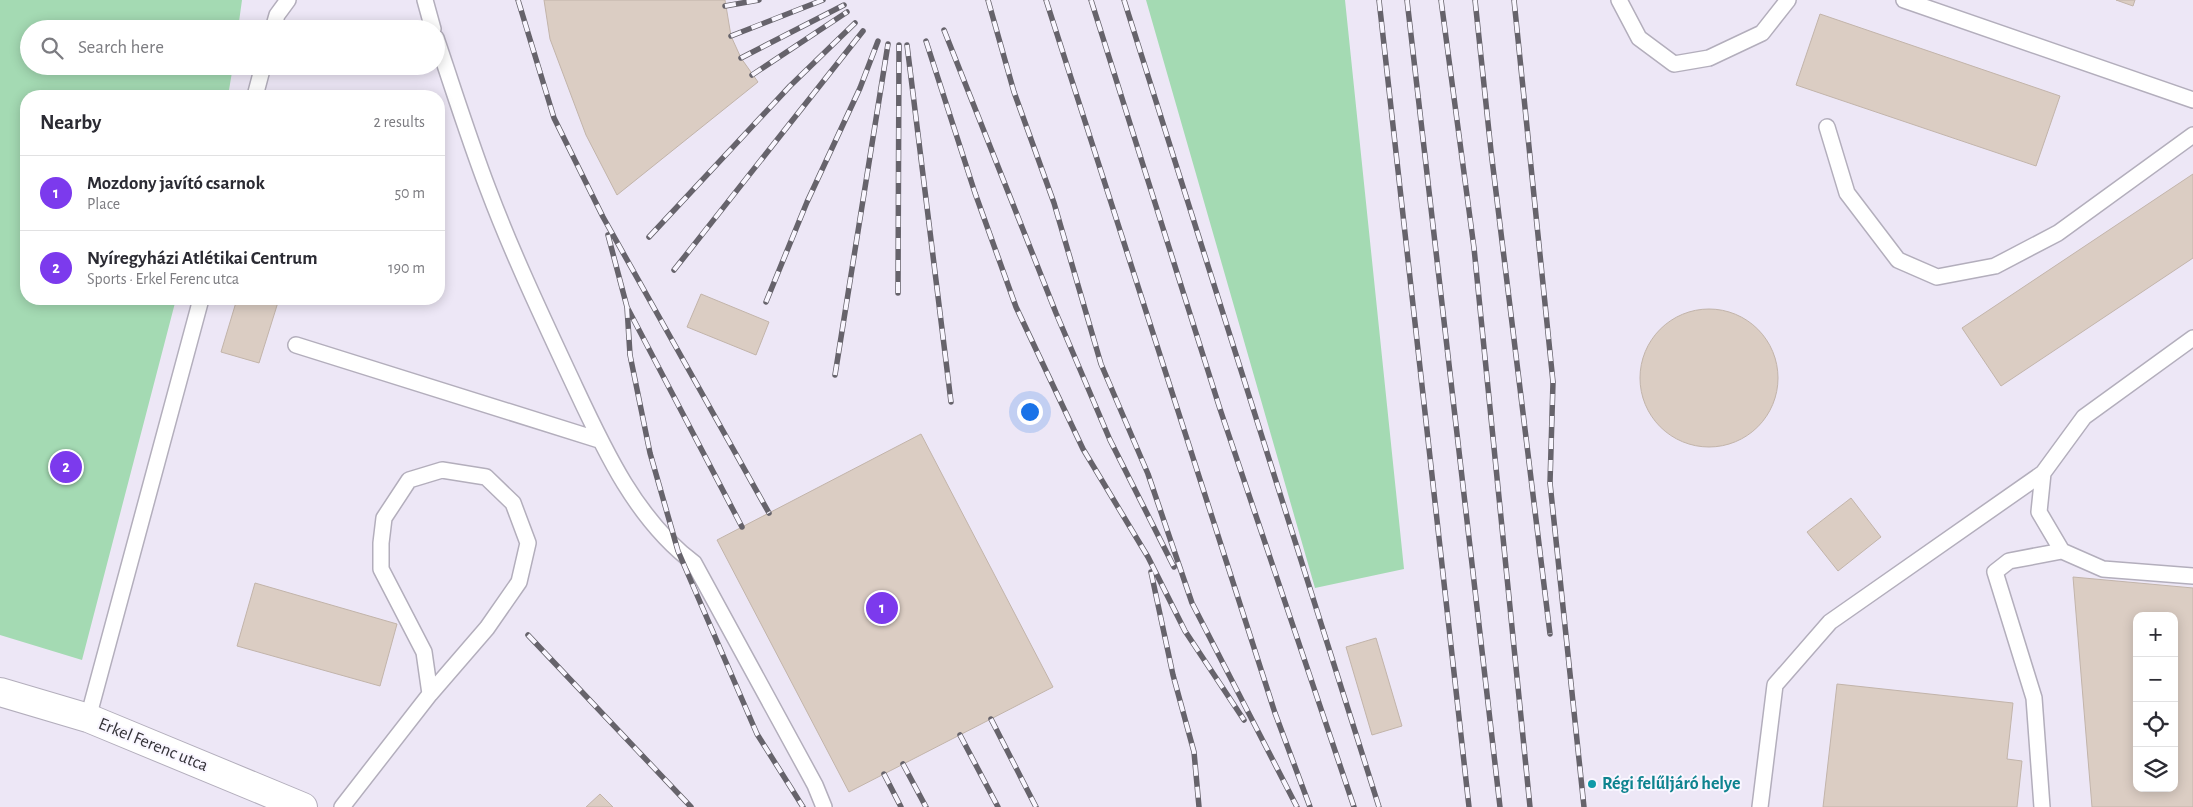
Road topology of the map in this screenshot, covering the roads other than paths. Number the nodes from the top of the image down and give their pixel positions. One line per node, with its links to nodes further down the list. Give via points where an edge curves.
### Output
1 (288, 0): 6 (lane)
2 (425, 0): 7 (lane)
3 (1619, 0): 4 (lane, via 1639,38 1674,64 1709,58 1762,33)
4 (1788, 0)
5 (1904, 0): 11 (lane)
6 (276, 20)
7 (431, 20)
8 (445, 64): 17 (lane, via 488,190)
9 (261, 75): 10 (lane)
10 (257, 90)
11 (2193, 100)
12 (1827, 127): 13 (lane, via 1847,193 1898,260 1937,277 1995,266 2058,233)
13 (2193, 135)
14 (199, 305): 23 (lane)
15 (2193, 338): 18 (lane, via 2084,417)
16 (296, 345): 17 (lane)
17 (599, 440): 26 (lane, via 659,533 694,563)
18 (2043, 473): 19 (lane, via 2039,512); 27 (lane, via 1830,622 1775,685)
19 (2062, 550): 20 (lane, via 2103,569); 28 (lane, via 2009,561 1995,572 2034,698)
20 (2193, 576)
21 (0, 692): 23 (street, Erkel Ferenc utca)
22 (430, 694): 22 (lane, via 486,628 519,582 528,543 513,503 486,477 442,470 409,480 384,518 381,543 381,569 424,652); 25 (lane)
23 (88, 718): 24 (street, Erkel Ferenc utca)
24 (303, 807)
25 (342, 807)
26 (824, 807)
27 (1760, 807)
28 (2042, 807)

